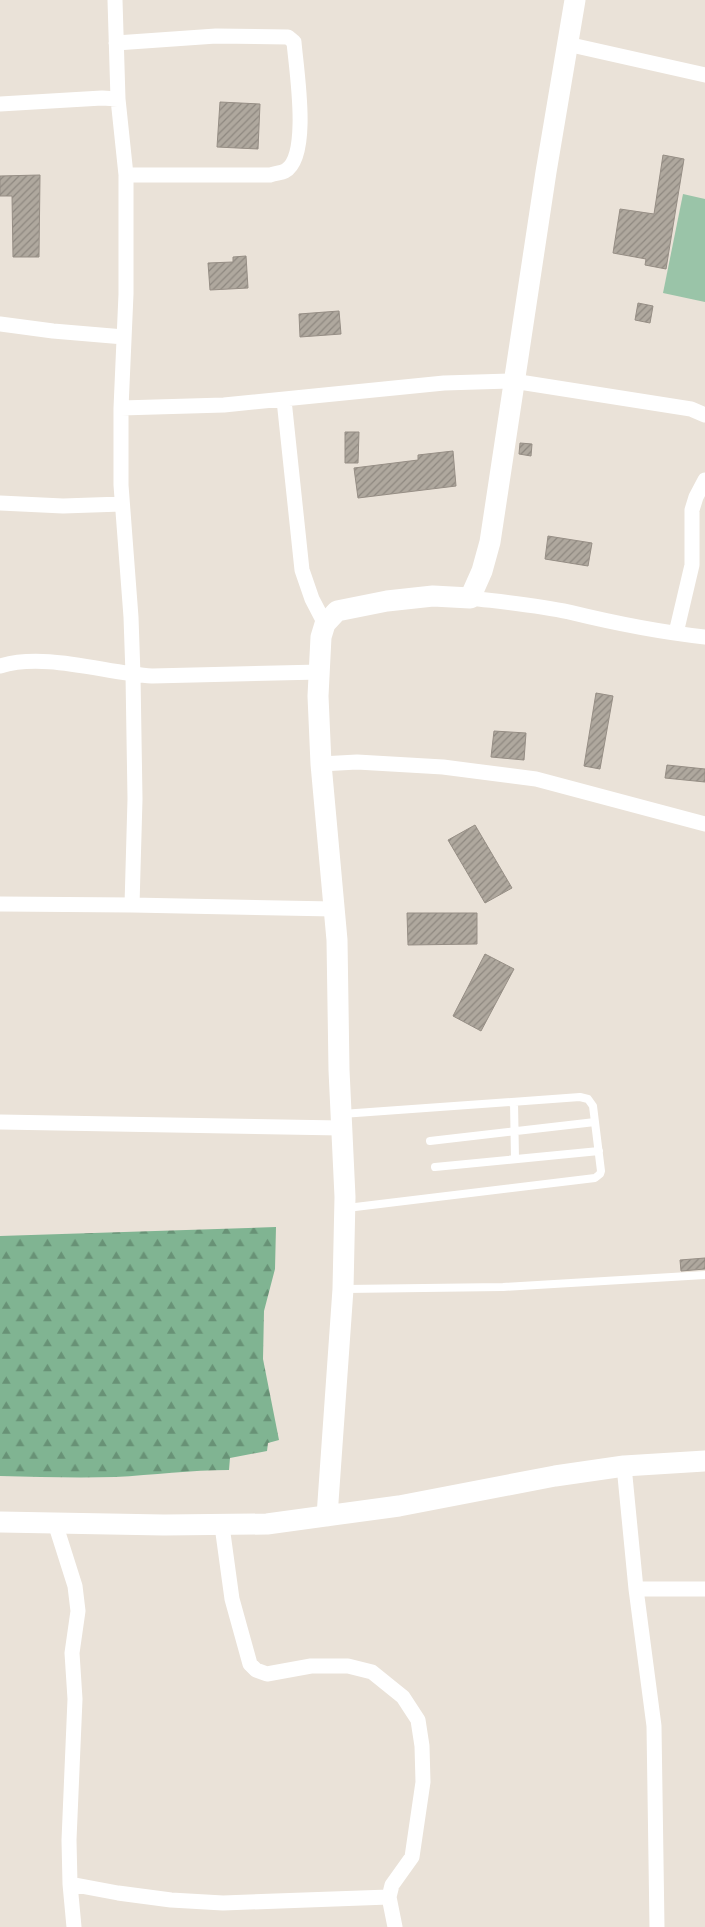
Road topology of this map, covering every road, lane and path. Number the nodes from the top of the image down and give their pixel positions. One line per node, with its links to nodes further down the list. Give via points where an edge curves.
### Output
1 (115, 0): 3 (street)
2 (575, 0): 4 (street)
3 (116, 43): 6 (street); 8 (street, via 216,36 288,37 294,42 301,134 293,163 286,170 270,174)
4 (567, 44): 5 (street); 11 (street)
5 (705, 75)
6 (118, 100): 7 (street, via 102,98); 8 (street)
7 (0, 104)
8 (126, 175): 10 (street)
9 (0, 324): 10 (street)
10 (124, 337): 13 (street)
11 (514, 381): 12 (street, via 444,383); 14 (street, via 691,409); 18 (street, via 490,542 482,572)
12 (284, 400): 13 (street); 19 (street, via 302,570)
13 (120, 408): 17 (street)
14 (705, 415)
15 (705, 480): 20 (street, via 692,510 692,565)
16 (0, 504): 17 (street)
17 (122, 504): 24 (street)
18 (470, 598): 19 (street, via 433,596 387,600 338,610); 20 (street, via 568,612 606,622)
19 (325, 624): 23 (street, via 321,637)
20 (676, 633): 21 (street)
21 (705, 637)
22 (0, 666): 24 (street, via 34,661 95,667)
23 (320, 672): 24 (street); 25 (street)
24 (133, 675): 28 (street, via 135,799)
25 (321, 764): 26 (street, via 357,762 443,767 536,779); 29 (street)
26 (705, 824)
27 (0, 904): 28 (street)
28 (132, 905): 29 (street)
29 (334, 909): 31 (street)
30 (514, 1102): 31 (lane); 33 (lane, via 580,1097 588,1099 594,1106); 34 (lane)
31 (340, 1121): 32 (street); 39 (street)
32 (0, 1122)
33 (596, 1122): 34 (lane); 36 (lane)
34 (515, 1131): 35 (lane); 37 (lane)
35 (430, 1141)
36 (599, 1151): 37 (lane); 39 (lane, via 601,1171 595,1178)
37 (515, 1159): 38 (lane)
38 (435, 1167)
39 (345, 1208): 41 (street)
40 (705, 1275): 41 (lane, via 494,1287)
41 (343, 1290): 44 (street)
42 (705, 1461): 43 (street)
43 (624, 1466): 44 (street); 48 (street)
44 (327, 1516): 47 (street)
45 (0, 1522): 46 (street)
46 (55, 1523): 47 (street); 50 (street, via 75,1586 78,1611 72,1654 75,1699)
47 (222, 1526): 51 (street, via 232,1599 250,1664 256,1670 267,1674 311,1666 348,1666 372,1672 403,1697 418,1720 423,1782 412,1857)
48 (636, 1589): 49 (street); 54 (street, via 654,1726)
49 (705, 1589)
50 (70, 1884): 51 (street, via 171,1900 223,1903); 52 (street)
51 (388, 1897): 53 (street)
52 (74, 1927)
53 (395, 1927)
54 (657, 1927)

